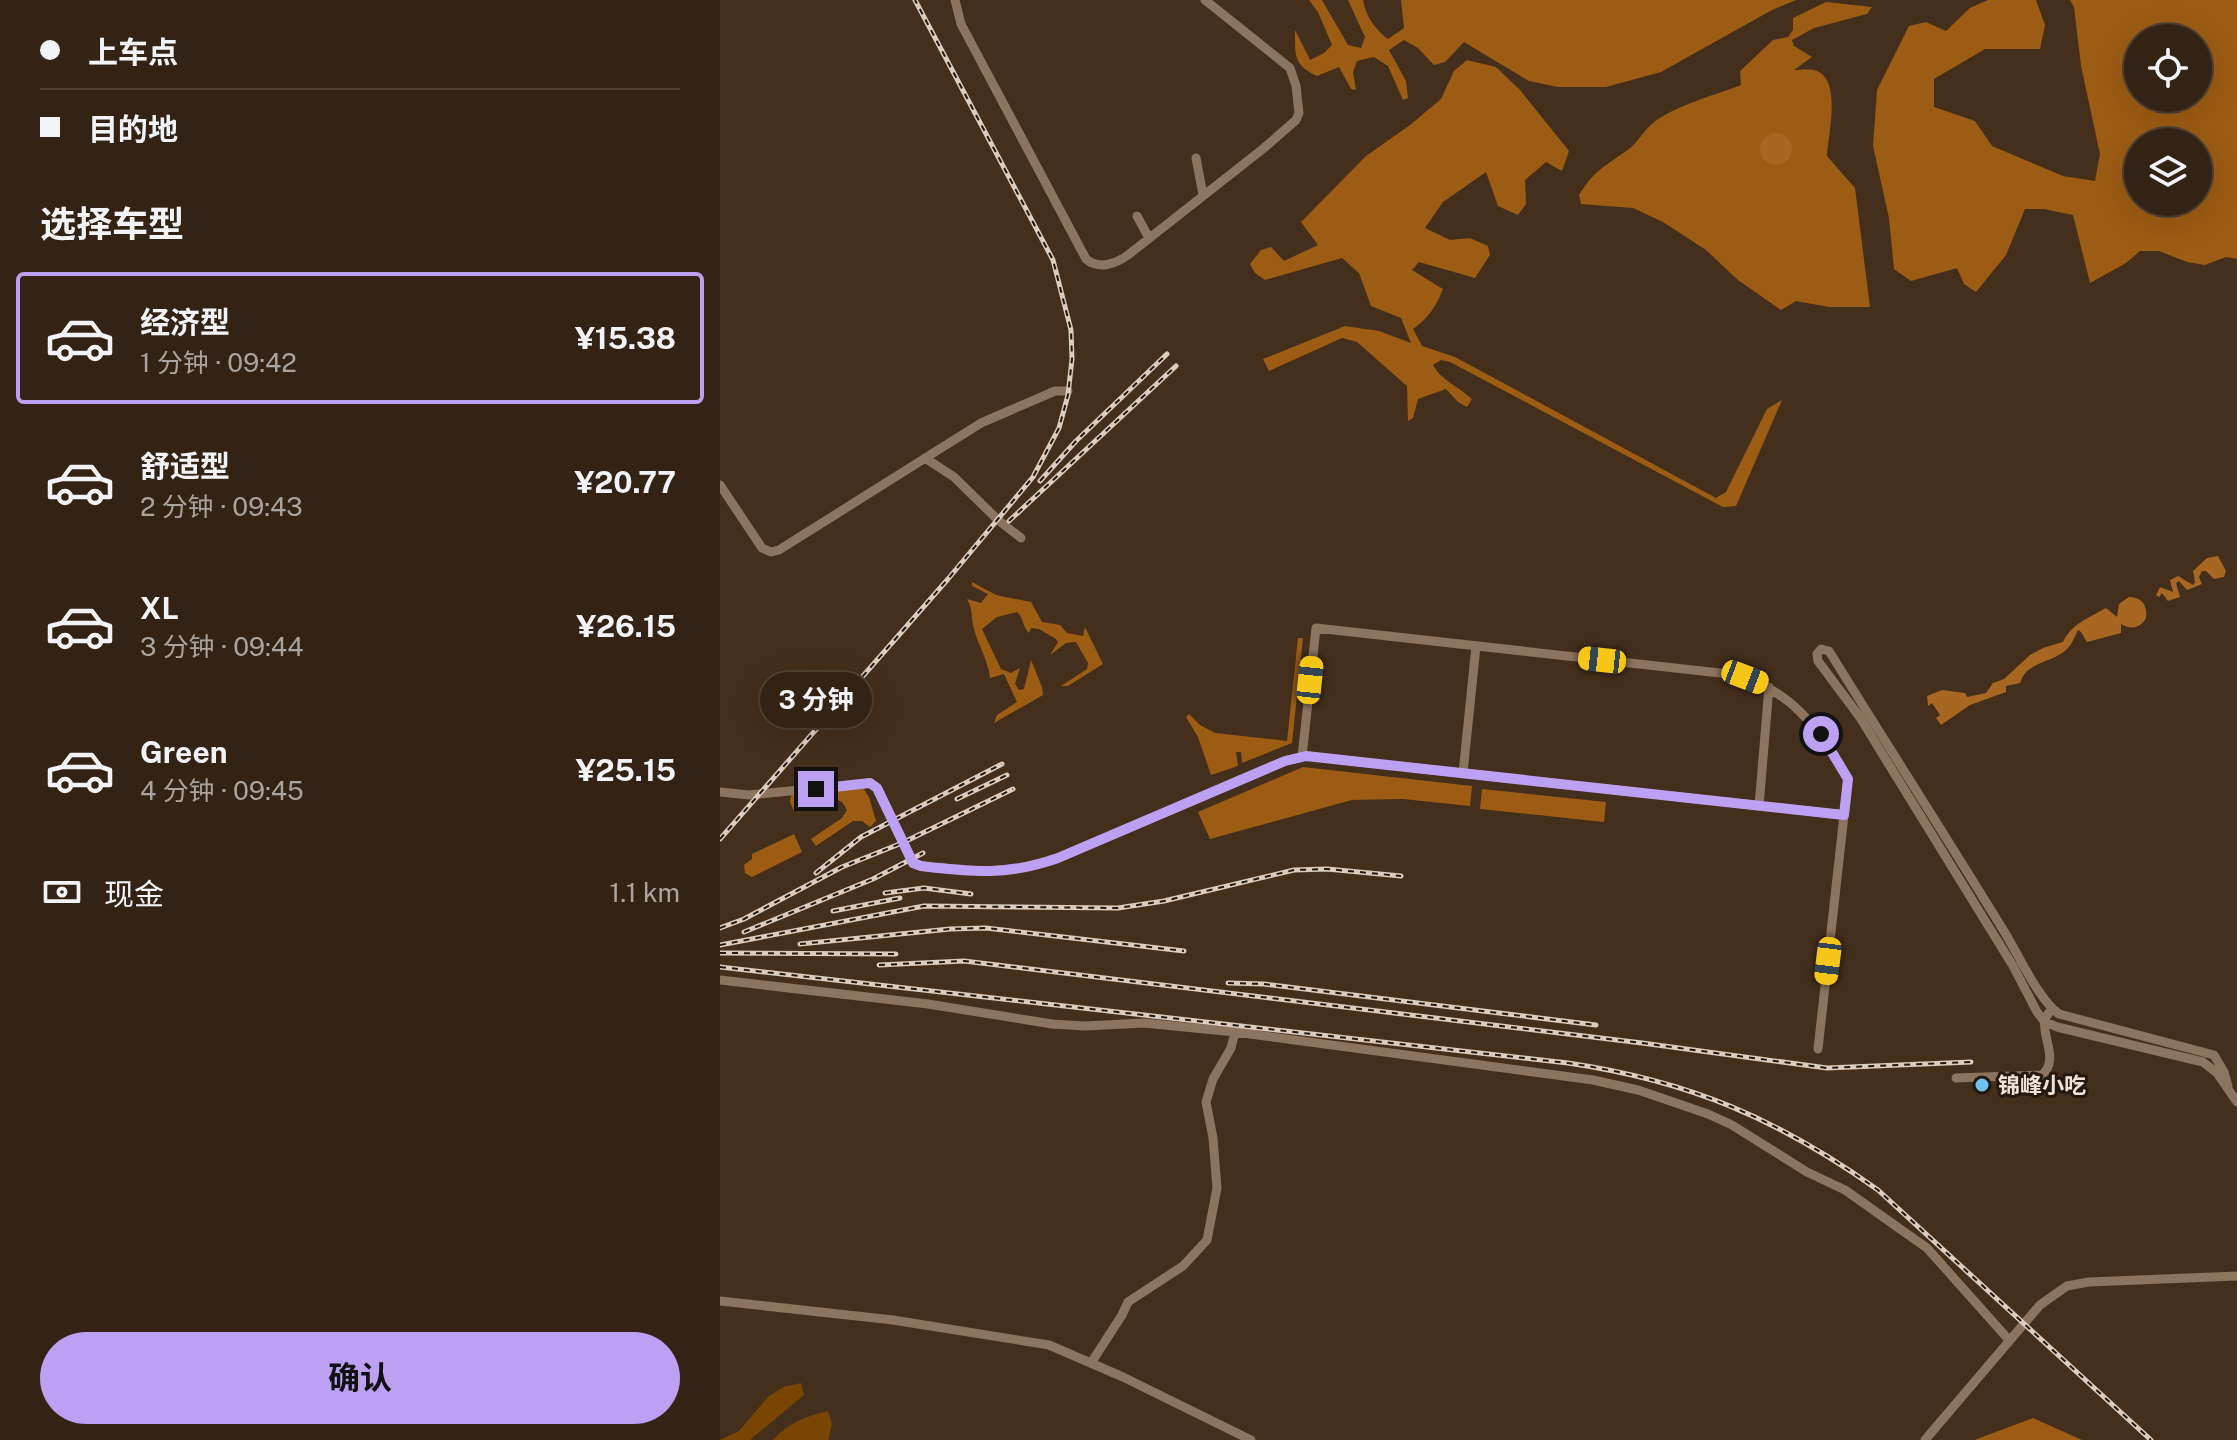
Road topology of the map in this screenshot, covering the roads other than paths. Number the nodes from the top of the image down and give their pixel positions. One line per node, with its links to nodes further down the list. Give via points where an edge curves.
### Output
1 (955, 0): 6 (street, via 961,24 1086,259 1111,264)
2 (1205, 0): 4 (street, via 1290,68 1300,104 1296,120)
3 (1196, 158): 4 (street)
4 (1203, 195): 6 (street)
5 (1137, 216): 6 (street)
6 (1149, 238)
7 (1068, 391): 8 (street, via 1055,391 1001,413)
8 (925, 458): 9 (street, via 771,552 759,544); 10 (street)
9 (720, 485)
10 (1021, 538)
11 (1476, 646): 12 (street, via 1729,674); 13 (street, via 1316,628); 14 (street)
12 (1769, 687): 16 (street); 17 (street, via 1821,734 1848,779)
13 (1302, 757): 14 (street); 15 (street, via 1058,858 989,873 913,863 870,783 749,795)
14 (1463, 773): 16 (street)
15 (720, 792)
16 (1759, 806): 17 (street)
17 (1844, 815): 22 (street)
18 (720, 980): 21 (street, via 1052,1024 1144,1023)
19 (2053, 1009): 20 (street); 20 (street, via 1868,710 1829,651 1821,649 1818,661 1859,716); 24 (street, via 2210,1053)
20 (2044, 1025): 23 (street, via 2051,1057 2042,1075); 24 (street, via 2203,1062)
21 (1235, 1032): 28 (street, via 1593,1080 1708,1114 1845,1190 1927,1248); 29 (street, via 1206,1102 1217,1188 1207,1240 1183,1266 1128,1302)
22 (1818, 1049)
23 (1956, 1078)
24 (2228, 1086): 25 (street)
25 (2237, 1102)
26 (2237, 1276): 28 (street, via 2067,1286 2040,1305)
27 (720, 1301): 29 (street, via 1035,1342)
28 (2009, 1340): 31 (street)
29 (1091, 1363): 30 (street)
30 (1251, 1440)
31 (1925, 1440)

